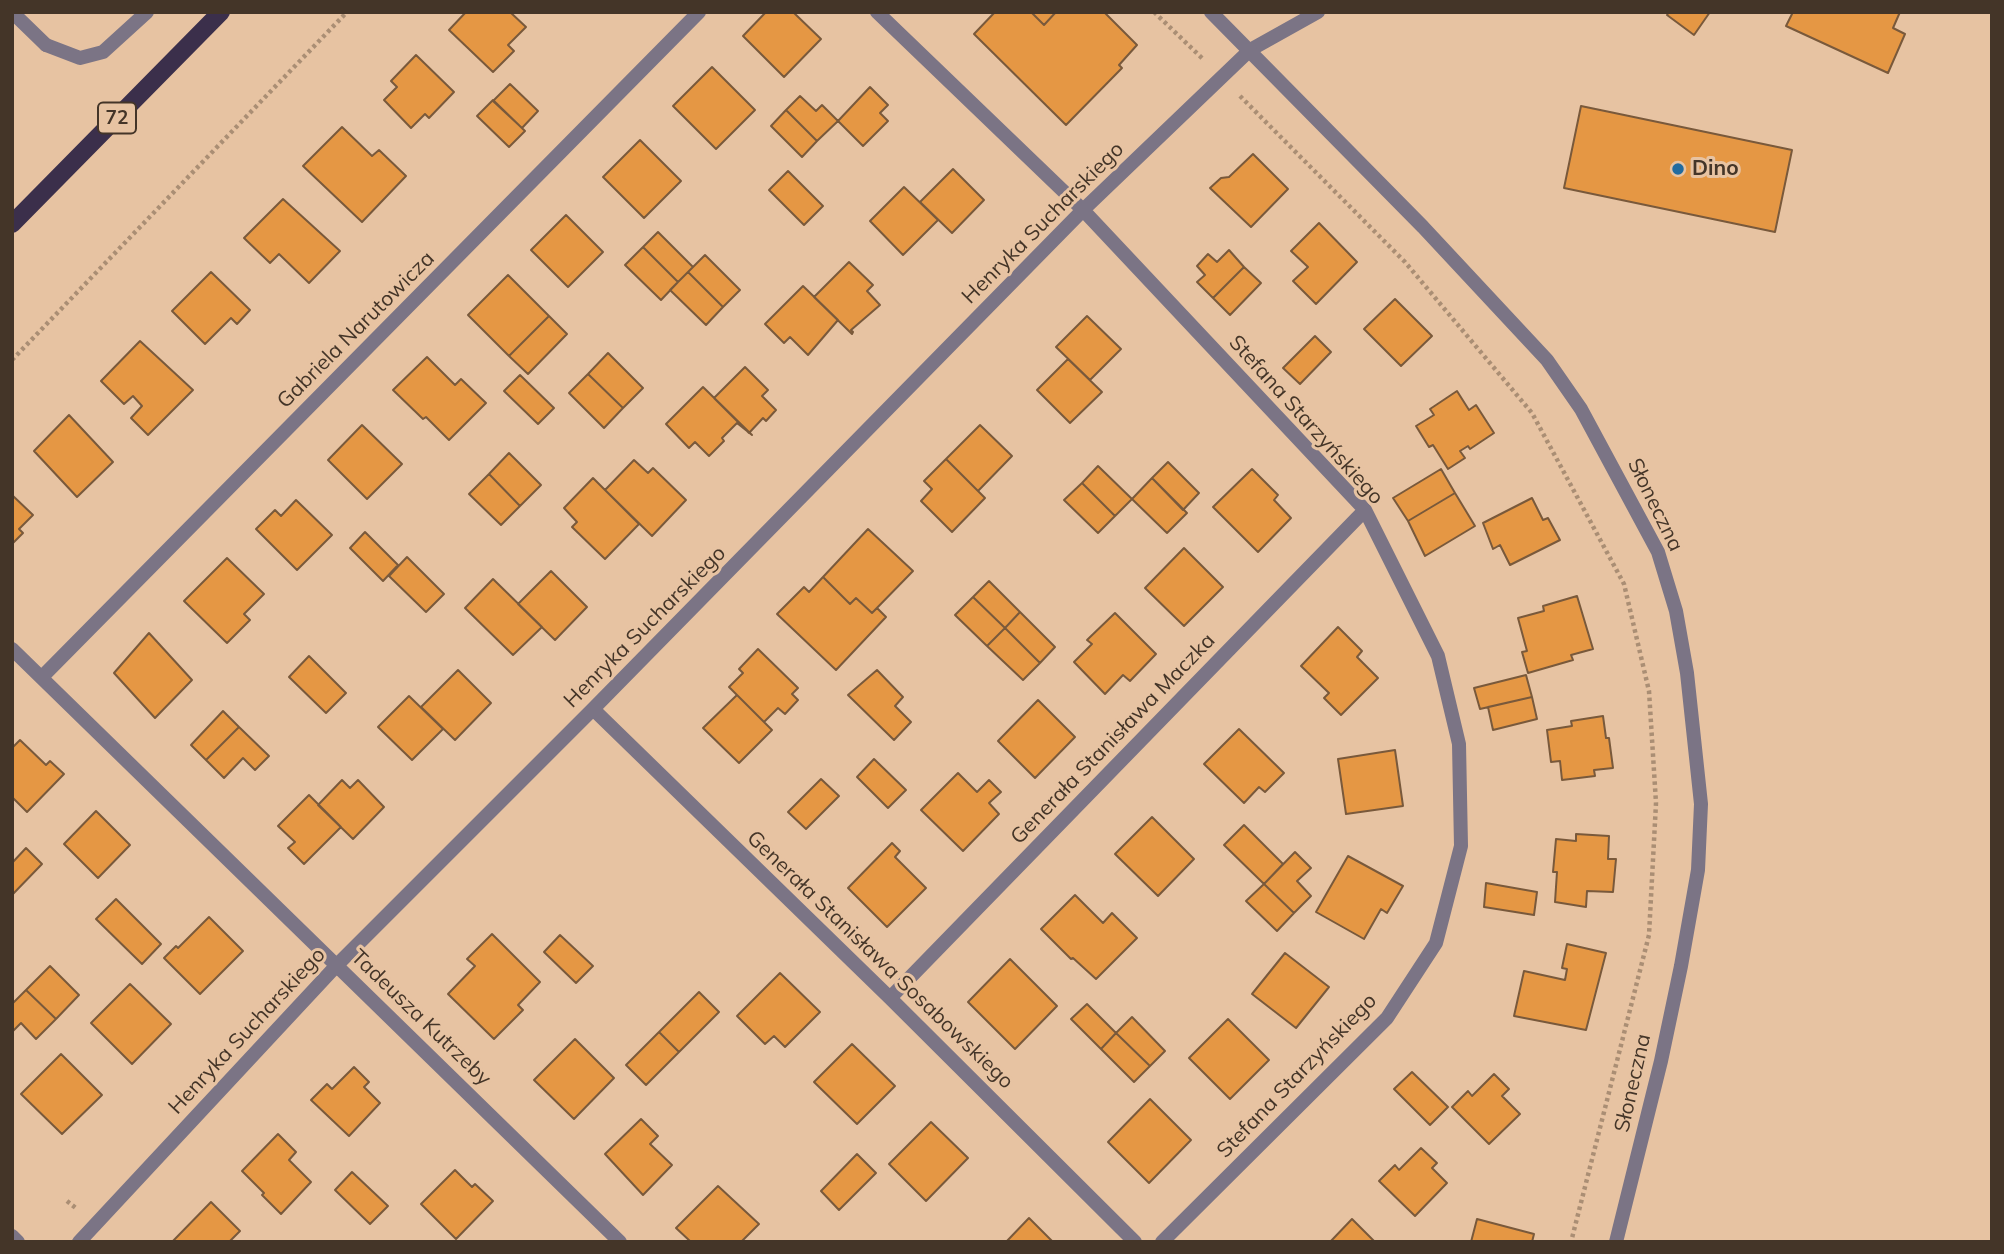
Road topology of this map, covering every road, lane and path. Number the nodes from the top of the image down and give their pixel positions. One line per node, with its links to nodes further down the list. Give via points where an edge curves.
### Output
1 (12, 12): 2 (street, via 46,46 80,58 103,52)
2 (147, 12)
3 (221, 12): 13 (main road, 72)
4 (347, 12): 14 (path)
5 (699, 12): 17 (street, Gabriela Narutowicza)
6 (877, 12): 12 (street, Stefana Starzyńskiego)
7 (1154, 12): 11 (path)
8 (1211, 12): 10 (street, Słoneczna)
9 (1318, 12): 10 (street, Henryka Sucharskiego)
10 (1250, 50): 11 (street, Henryka Sucharskiego); 28 (street, Słoneczna, via 1546,360 1581,409 1658,552 1676,611 1687,673 1701,804 1698,870 1661,1061)
11 (1222, 77): 12 (street, Henryka Sucharskiego); 27 (path, via 1405,262 1532,413 1624,584 1649,691 1656,803 1649,935)
12 (1083, 210): 15 (street, Stefana Starzyńskiego); 18 (street, Henryka Sucharskiego)
13 (12, 224)
14 (12, 360)
15 (1365, 510): 20 (street, Generała Stanisława Maczka); 26 (street, Stefana Starzyńskiego, via 1438,656 1459,744 1461,846 1436,943 1387,1018)
16 (12, 649): 17 (street, Tadeusza Kutrzeby)
17 (41, 677): 19 (street, Tadeusza Kutrzeby)
18 (593, 709): 19 (street, Henryka Sucharskiego); 20 (street, Generała Stanisława Sosabowskiego)
19 (337, 965): 23 (street, Henryka Sucharskiego); 24 (street, Tadeusza Kutrzeby)
20 (890, 998): 25 (street, Generała Stanisława Sosabowskiego)
21 (12, 1236): 22 (street)
22 (18, 1242)
23 (79, 1242)
24 (621, 1242)
25 (1135, 1242)
26 (1162, 1242)
27 (1572, 1242)
28 (1616, 1242)

